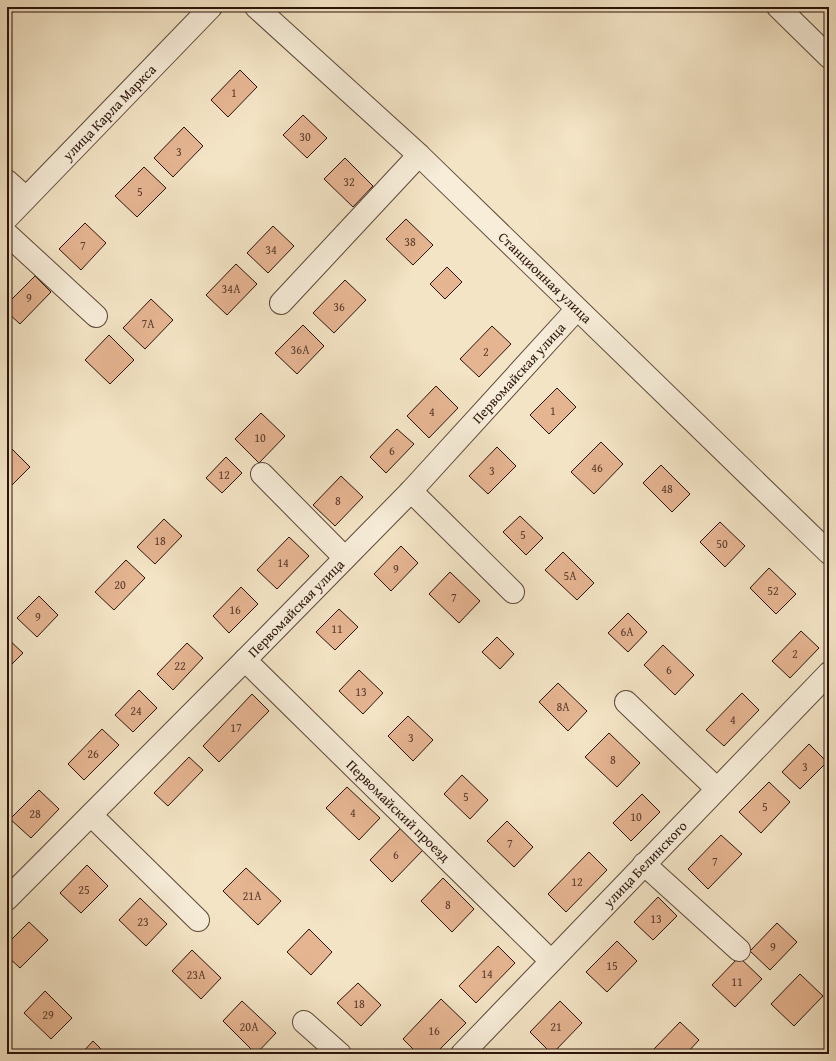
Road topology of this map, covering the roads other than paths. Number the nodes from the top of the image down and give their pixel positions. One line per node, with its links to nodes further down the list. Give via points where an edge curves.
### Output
1 (211, 7): 7 (street, улица Карла Маркса)
2 (256, 7): 5 (street, Станционная улица)
3 (778, 7): 4 (street)
4 (829, 57)
5 (420, 155): 10 (street); 11 (street, Станционная улица)
6 (7, 181): 7 (street)
7 (26, 198): 8 (street, улица Карла Маркса)
8 (7, 218)
9 (7, 234): 12 (street)
10 (281, 303)
11 (577, 310): 14 (street, Первомайская улица); 15 (street, Станционная улица)
12 (96, 316)
13 (262, 474): 16 (street)
14 (411, 491): 16 (street, Первомайская улица); 17 (street)
15 (829, 553)
16 (345, 558): 18 (street, Первомайская улица)
17 (513, 592)
18 (245, 660): 22 (street, Первомайская улица); 27 (street, Первомайский проезд)
19 (829, 673): 21 (street, улица Белинского)
20 (626, 702): 21 (street)
21 (717, 789): 23 (street, улица Белинского)
22 (91, 815): 24 (street, Первомайская улица); 25 (street)
23 (644, 864): 26 (street); 27 (street, улица Белинского)
24 (7, 899)
25 (198, 920)
26 (739, 950)
27 (551, 961): 30 (street, улица Белинского)
28 (304, 1022): 29 (street)
29 (340, 1054)
30 (462, 1054)

